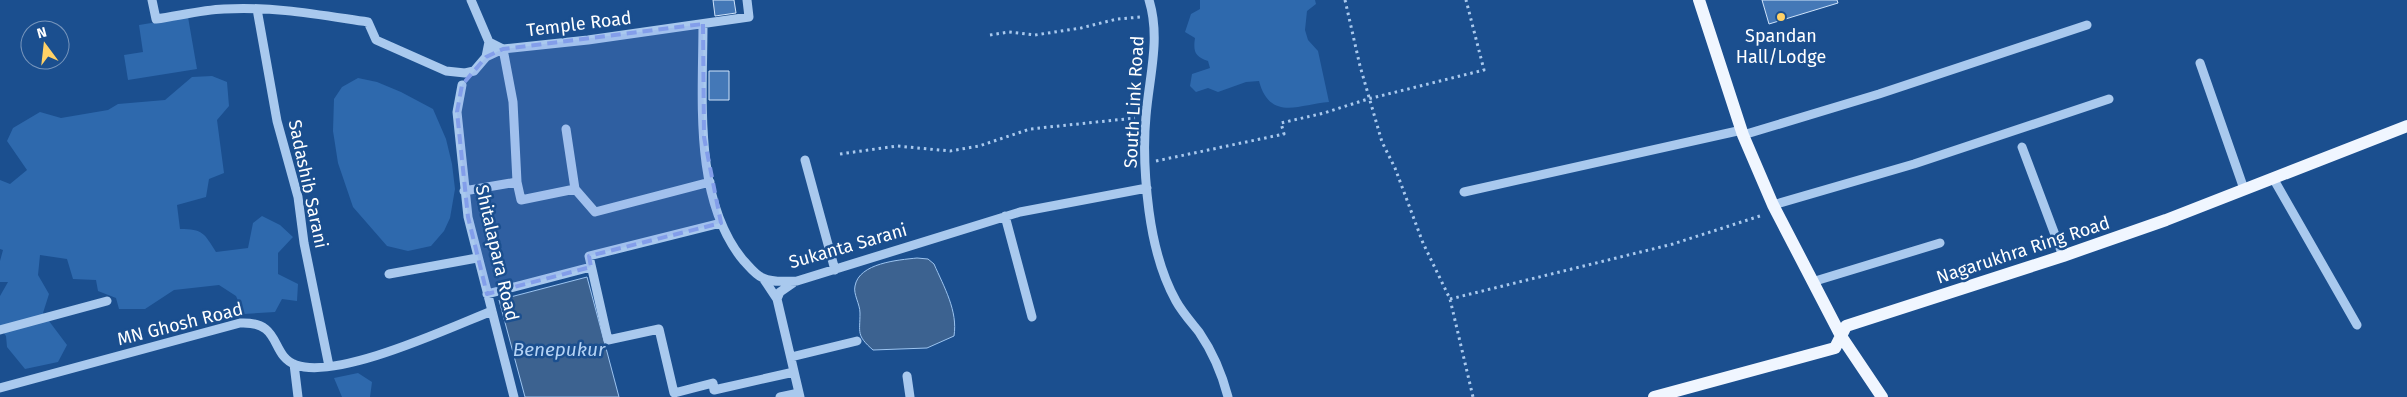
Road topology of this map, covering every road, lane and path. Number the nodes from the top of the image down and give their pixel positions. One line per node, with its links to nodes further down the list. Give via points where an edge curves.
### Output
1 (152, 0): 8 (street, via 156,19 223,9)
2 (471, 0): 13 (street)
3 (747, 0): 10 (street, Temple Road, via 749,17)
4 (1149, 0): 9 (street, South Link Road)
5 (1345, 0): 20 (path)
6 (1466, 0): 20 (path, via 1484,70)
7 (1699, 0): 25 (main road)
8 (257, 9): 18 (street, via 368,22 376,40); 62 (street, Sadashib Sarani, via 277,121 298,197)
9 (1152, 17): 12 (path, via 1117,19 1035,35 1009,32); 22 (street, South Link Road, via 1154,58)
10 (703, 24): 14 (street, Temple Road); 32 (street, via 704,137)
11 (2088, 25): 25 (street, via 1879,94)
12 (990, 35)
13 (489, 42): 14 (street); 15 (street)
14 (502, 49): 15 (street); 31 (street, via 513,102)
15 (486, 57): 17 (street)
16 (2200, 63): 35 (street)
17 (474, 71): 18 (street); 19 (street)
18 (457, 73): 19 (street)
19 (462, 85): 36 (street, Shitalapara Road, via 457,112)
20 (1368, 99): 29 (path, via 1281,122 1284,134); 51 (path, via 1423,243)
21 (2109, 99): 38 (street)
22 (1146, 117): 27 (path, via 1030,129 979,146 950,151 898,146); 29 (street, South Link Road)
23 (2407, 126): 30 (main road, Nagarukhra Ring Road)
24 (566, 129): 34 (street)
25 (1742, 132): 37 (street); 38 (main road)
26 (2022, 148): 42 (street)
27 (840, 154)
28 (805, 160): 45 (street)
29 (1146, 163): 33 (street, South Link Road)
30 (2273, 178): 35 (main road, Nagarukhra Ring Road); 56 (street)
31 (517, 182): 34 (street, via 520,200); 36 (street)
32 (710, 182): 34 (street, via 594,212); 40 (street)
33 (1147, 188): 39 (street, Sukanta Sarani); 71 (street, South Link Road, via 1155,241 1165,278 1176,303 1212,352)
34 (575, 189)
35 (2244, 189): 42 (main road, Nagarukhra Ring Road)
36 (464, 191): 43 (street, Shitalapara Road)
37 (1464, 192)
38 (1774, 208): 49 (main road); 51 (path, via 1673,244)
39 (1005, 216): 45 (street, Sukanta Sarani); 55 (street)
40 (721, 223): 44 (street, via 589,256); 47 (street, via 736,252)
41 (1940, 243): 49 (street)
42 (2063, 256): 58 (main road, Nagarukhra Ring Road, via 1846,326)
43 (477, 258): 46 (street); 50 (street, Shitalapara Road)
44 (591, 266): 50 (street); 63 (street, via 608,340 659,329 674,393 713,383 714,390)
45 (835, 270): 48 (street, Sukanta Sarani)
46 (389, 274)
47 (762, 278): 48 (street, Sukanta Sarani, via 778,282); 52 (street)
48 (797, 281): 52 (street, via 786,286)
49 (1812, 282): 58 (main road)
50 (487, 294): 54 (street, Shitalapara Road)
51 (1450, 298): 72 (path)
52 (777, 299): 60 (street)
53 (107, 301): 57 (street)
54 (492, 311): 62 (street, via 408,344); 68 (street, Shitalapara Road)
55 (1032, 317)
56 (2357, 325)
57 (0, 330)
58 (1841, 336): 73 (main road, Nagarukhra Ring Road, via 1835,348); 74 (main road)
59 (857, 342): 60 (street)
60 (791, 357): 63 (street)
61 (294, 364): 62 (street); 65 (street, MN Ghosh Road, via 285,357 263,326 252,322); 67 (street)
62 (329, 366)
63 (794, 372): 66 (street)
64 (907, 376): 70 (street)
65 (0, 388)
66 (800, 395): 69 (street)
67 (298, 397)
68 (514, 397)
69 (780, 397)
70 (910, 397)
71 (1228, 397)
72 (1473, 397)
73 (1654, 397)
74 (1882, 397)

